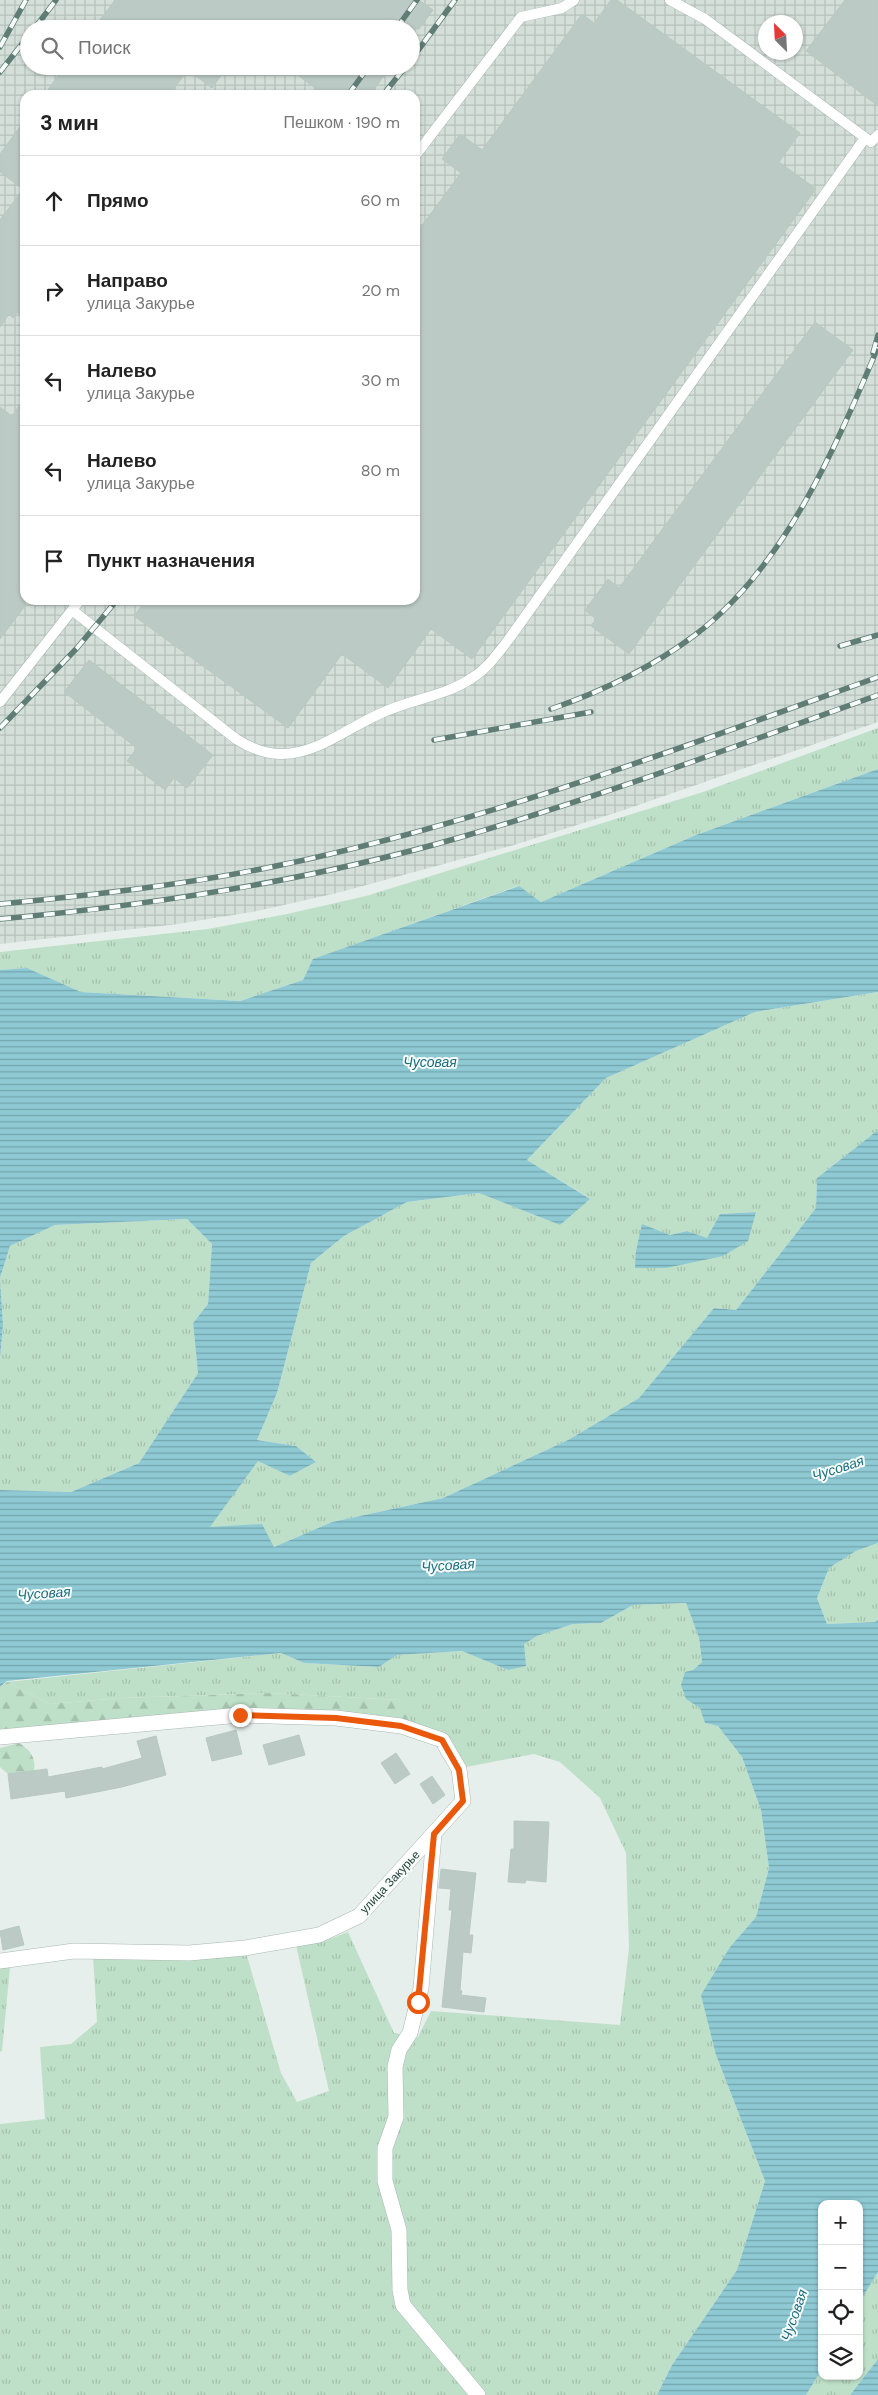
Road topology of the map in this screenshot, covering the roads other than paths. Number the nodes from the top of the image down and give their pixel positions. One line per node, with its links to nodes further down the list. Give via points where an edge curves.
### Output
1 (574, 0): 5 (lane, via 562,8 521,17)
2 (670, 0): 4 (lane, via 705,19)
3 (878, 135): 4 (lane, via 871,142)
4 (865, 138): 7 (lane, via 509,639 486,667 460,685 376,715 311,748 283,754 258,751 236,739)
5 (420, 149)
6 (76, 605): 7 (lane)
7 (72, 610): 8 (lane)
8 (0, 702)
9 (0, 1736): 10 (street, улица Закурье, via 240,1715 336,1718 401,1726 442,1740 459,1770 463,1801)
10 (434, 1834): 11 (street, улица Закурье, via 359,1916 319,1935 245,1948 189,1953 74,1951); 12 (street, via 421,1988 410,2033 398,2050 396,2117 385,2148 385,2181 399,2230 403,2305)
11 (0, 1961)
12 (478, 2395)

